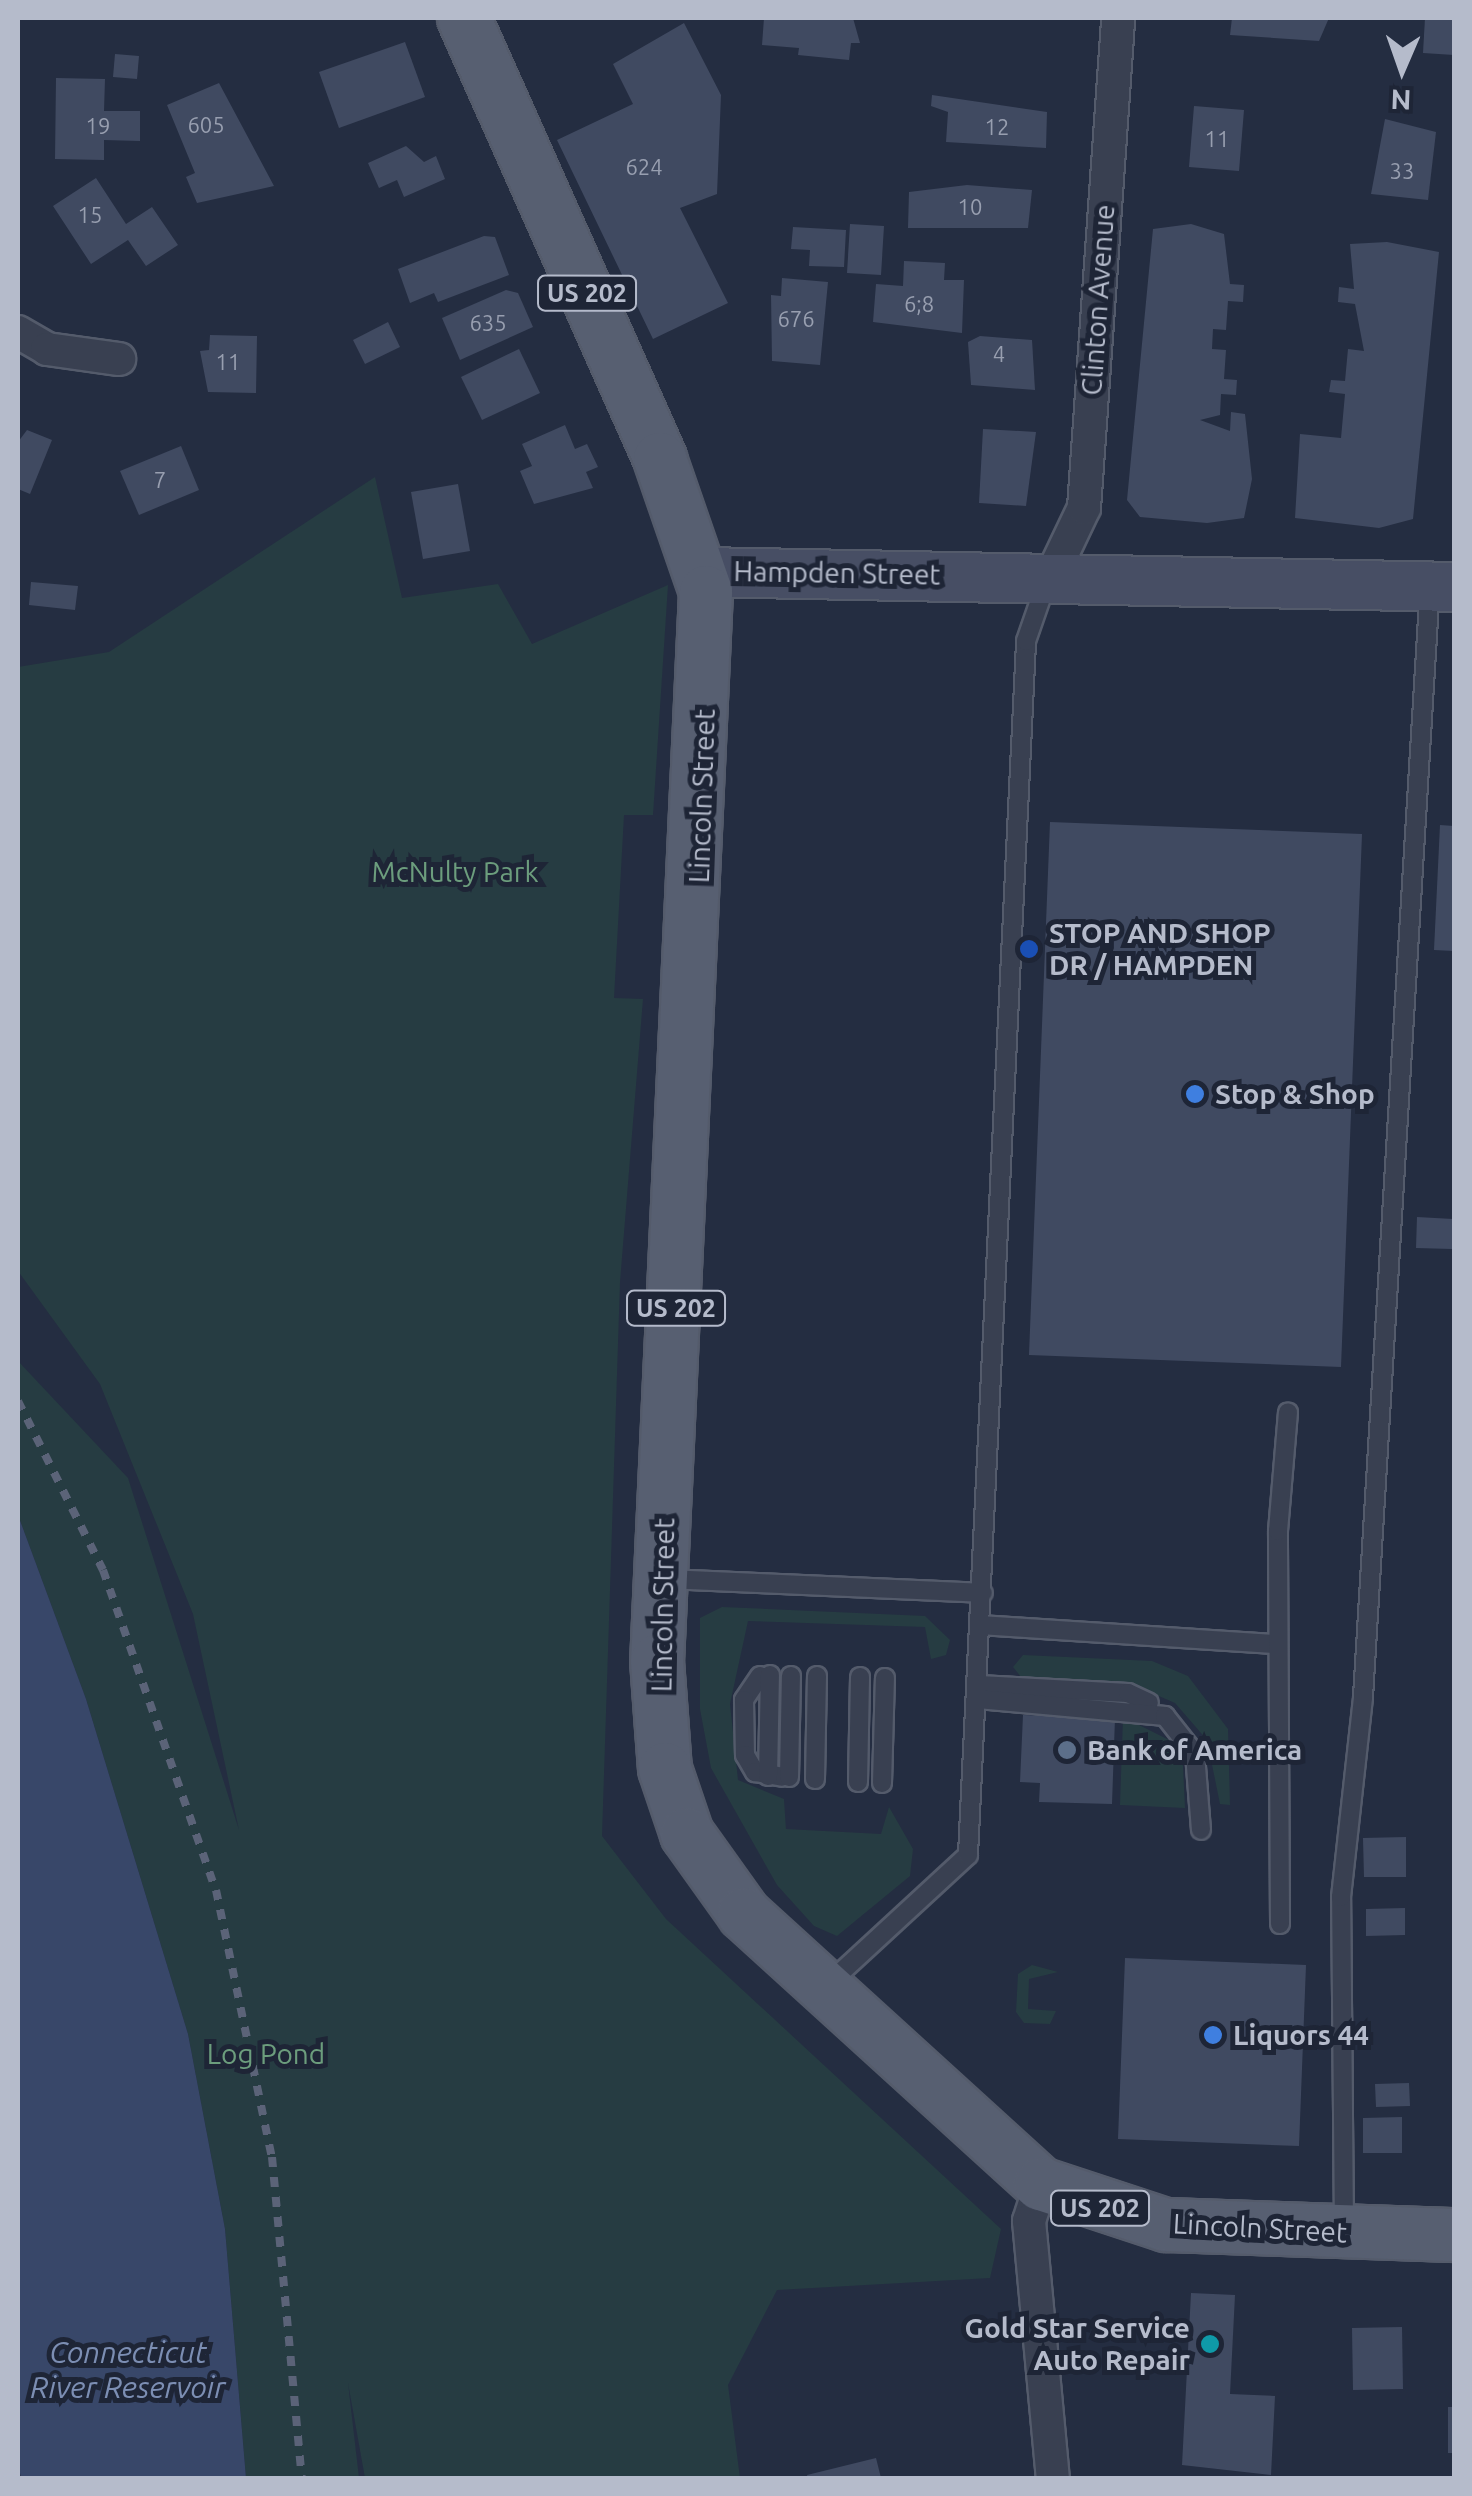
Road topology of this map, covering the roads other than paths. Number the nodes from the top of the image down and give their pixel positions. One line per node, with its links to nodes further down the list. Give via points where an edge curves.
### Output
1 (464, 18): 5 (main road, Hampden Street / US 202)
2 (1118, 18): 6 (street, Clinton Avenue, via 1084,508)
3 (18, 332): 4 (street, via 48,349)
4 (119, 358)
5 (703, 572): 6 (main road, Hampden Street); 9 (main road, Lincoln Street / US 202, via 705,718)
6 (1052, 576): 7 (main road, Hampden Street); 10 (lane, via 1033,603 1026,641)
7 (1442, 587): 26 (lane, via 1363,1698 1341,1897)
8 (1288, 1412): 12 (lane)
9 (661, 1579): 10 (lane); 24 (main road, Lincoln Street / US 202, via 665,1770 687,1834 744,1914)
10 (983, 1593): 11 (lane)
11 (982, 1625): 12 (lane); 18 (lane)
12 (1276, 1644): 23 (lane)
13 (765, 1675): 14 (lane, via 744,1700 745,1755 780,1777)
14 (791, 1676)
15 (817, 1676): 19 (lane)
16 (860, 1678): 20 (lane)
17 (885, 1678): 21 (lane)
18 (978, 1692): 22 (lane, via 1165,1716 1195,1754); 24 (lane, via 965,1861)
19 (814, 1779)
20 (858, 1782)
21 (882, 1783)
22 (1201, 1830)
23 (1280, 1924)
24 (822, 1989): 25 (main road, Lincoln Street / US 202)
25 (1041, 2184): 26 (main road, Lincoln Street / US 202, via 1166,2225); 28 (street, via 1029,2221)
26 (1344, 2233): 27 (main road, Lincoln Street / US 202)
27 (1454, 2235)
28 (1053, 2478)

